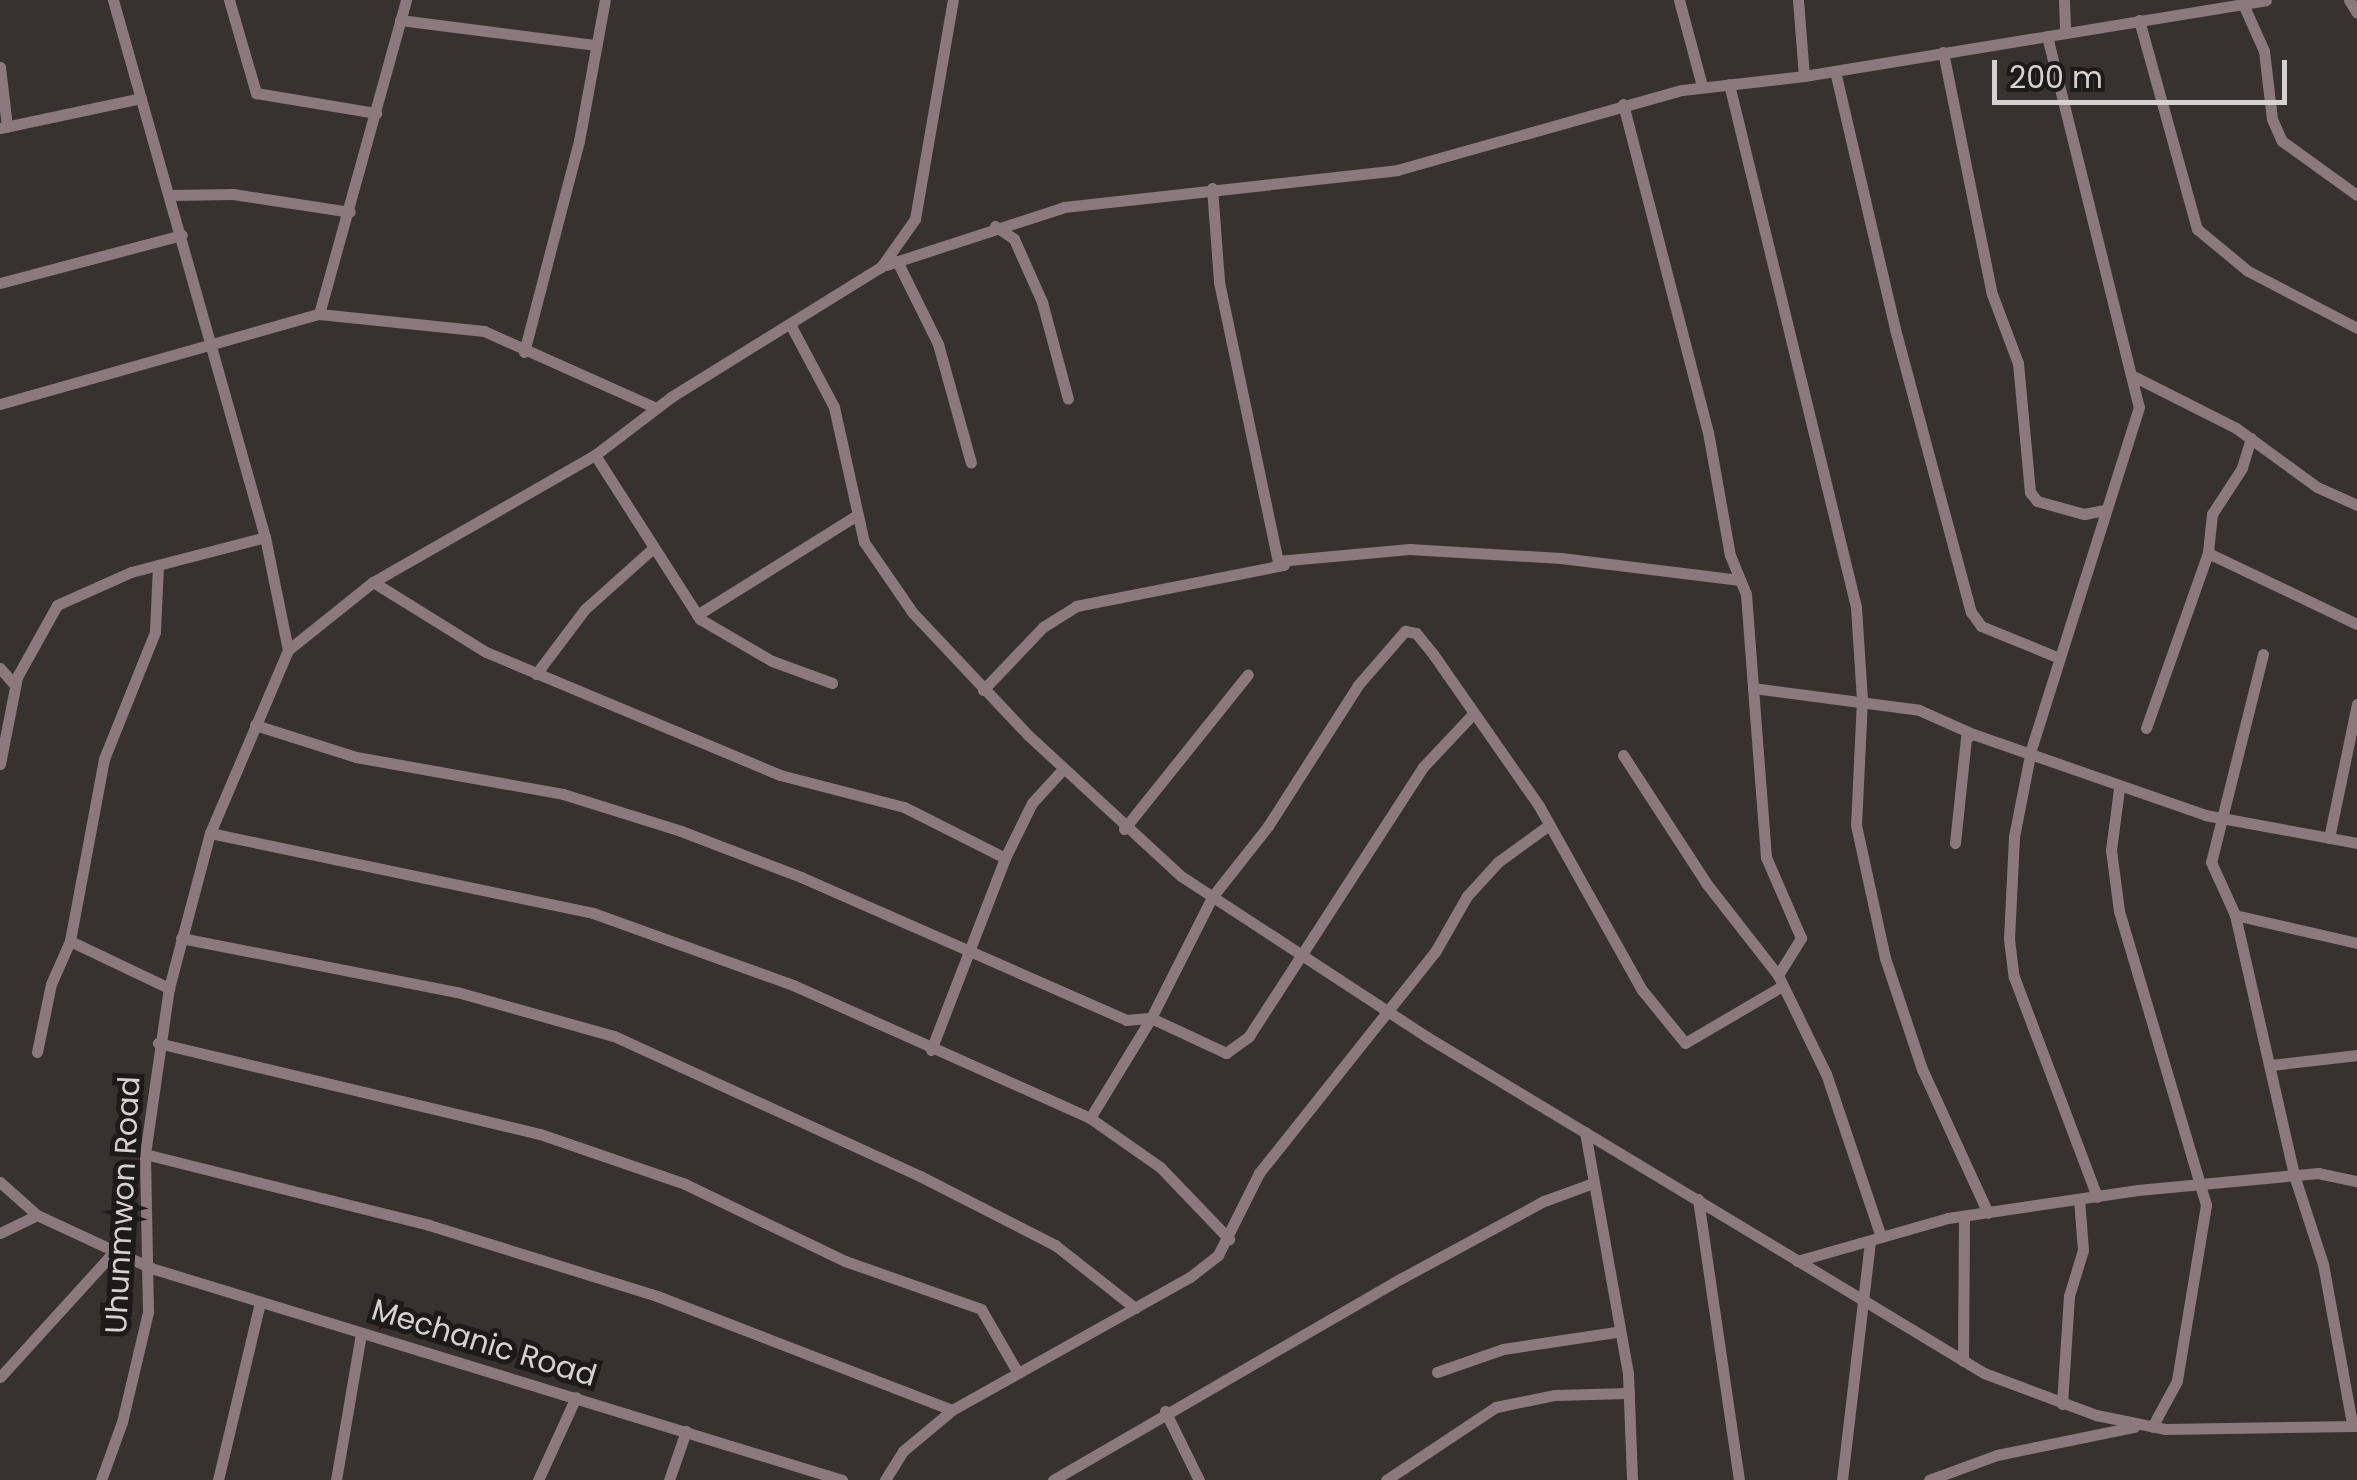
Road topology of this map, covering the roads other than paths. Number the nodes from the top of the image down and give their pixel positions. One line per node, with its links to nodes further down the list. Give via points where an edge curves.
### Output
1 (113, 0): 24 (street)
2 (229, 0): 26 (street, via 256,93)
3 (406, 0): 13 (street)
4 (605, 0): 17 (street)
5 (954, 0): 35 (street, via 915,219)
6 (1679, 0): 23 (street)
7 (1798, 0): 21 (street)
8 (2064, 0): 15 (street)
9 (2266, 0): 11 (street)
10 (2349, 0): 12 (street)
11 (2244, 4): 14 (street); 30 (street, via 2264,52 2272,118 2282,141)
12 (2357, 13)
13 (400, 20): 17 (street); 26 (street)
14 (2139, 20): 15 (street); 39 (street, via 2198,230 2248,272)
15 (2065, 33): 16 (street)
16 (2046, 36): 18 (street); 42 (street)
17 (596, 46): 41 (street)
18 (1943, 52): 20 (street); 50 (street, via 1992,294 2018,363 2027,485 2037,501 2084,514)
19 (0, 67): 27 (street)
20 (1835, 71): 21 (street); 63 (street, via 1894,330 1971,612 1981,626)
21 (1804, 76): 22 (street)
22 (1729, 84): 23 (street); 71 (street, via 1856,607)
23 (1702, 86): 25 (street)
24 (142, 98): 27 (street); 29 (street)
25 (1623, 104): 28 (street, via 1397,170); 57 (street)
26 (376, 113): 31 (street)
27 (4, 127)
28 (1212, 188): 32 (street, via 1064,206); 56 (street, via 1219,282 1267,528)
29 (170, 195): 31 (street, via 233,194); 33 (street)
30 (2357, 195)
31 (350, 212): 37 (street)
32 (995, 226): 34 (street); 43 (street, via 1019,247 1042,302)
33 (182, 235): 36 (street); 40 (street)
34 (897, 261): 35 (street); 48 (street, via 938,344)
35 (881, 267): 38 (street)
36 (0, 283)
37 (319, 314): 40 (street); 41 (street, via 484,332)
38 (791, 326): 45 (street); 51 (street, via 834,406)
39 (2357, 328)
40 (212, 341): 44 (street); 52 (street)
41 (524, 352): 45 (street)
42 (2135, 377): 46 (street); 50 (street, via 2138,419)
43 (1068, 399)
44 (0, 404)
45 (656, 408): 47 (street)
46 (2251, 438): 49 (street, via 2317,487); 54 (street, via 2242,468 2212,514)
47 (595, 456): 53 (street); 58 (street)
48 (972, 463)
49 (2357, 505)
50 (2105, 510): 63 (street)
51 (858, 515): 59 (street); 70 (street, via 864,542 913,613)
52 (266, 537): 55 (street); 61 (street)
53 (652, 549): 59 (street); 65 (street, via 584,609)
54 (2208, 553): 60 (street); 75 (street)
55 (158, 565): 68 (street, via 92,585 57,605); 94 (street, via 156,632 104,759)
56 (1284, 565): 57 (street, via 1364,550 1424,550); 70 (street, via 1076,606 1043,627)
57 (1740, 580): 69 (street, via 1750,614)
58 (373, 582): 61 (street); 65 (street, via 486,652)
59 (697, 615): 67 (street, via 772,661)
60 (2357, 624)
61 (288, 650): 74 (street, Uhunmwon Road)
62 (2264, 654): 83 (street)
63 (2058, 657): 78 (street)
64 (0, 668): 68 (street)
65 (536, 674): 90 (street, via 780,775 904,807)
66 (1248, 674): 85 (street)
67 (832, 683)
68 (15, 684): 80 (street)
69 (1753, 688): 71 (street); 98 (street, via 1766,857 1801,938)
70 (983, 690): 81 (street)
71 (1862, 698): 76 (street, via 1936,714); 118 (street, via 1856,825 1885,958 1922,1069)
72 (2357, 704): 77 (street)
73 (1472, 714): 84 (street); 91 (street, via 1424,644 1405,631 1358,684 1268,826); 97 (street, via 1422,767)
74 (255, 725): 86 (street, Uhunmwon Road); 96 (street, via 356,757 536,788 636,816 801,876)
75 (2146, 728)
76 (1974, 734): 78 (street); 88 (street, via 1966,738)
77 (2353, 748): 87 (street)
78 (2031, 750): 82 (street); 115 (street, via 2014,837 2014,977)
79 (1623, 755): 98 (street, via 1706,883)
80 (0, 764)
81 (1063, 769): 85 (street); 90 (street, via 1032,803)
82 (2120, 789): 83 (street); 113 (street, via 2111,850 2119,911)
83 (2217, 818): 87 (street); 92 (street, via 2211,862)
84 (1550, 825): 98 (street, via 1642,990 1685,1043); 100 (street, via 1498,862 1467,896 1435,952)
85 (1124, 829): 91 (street)
86 (210, 834): 93 (street, Uhunmwon Road); 103 (street, via 593,913 793,985)
87 (2328, 838): 89 (street)
88 (1955, 843)
89 (2357, 843)
90 (1005, 858): 96 (street)
91 (1212, 896): 97 (street); 101 (street)
92 (2235, 915): 95 (street); 106 (street)
93 (181, 938): 99 (street, Uhunmwon Road); 129 (street, via 458,992 614,1036 1038,1236)
94 (70, 941): 99 (street); 104 (street, via 51,984)
95 (2357, 943)
96 (968, 953): 101 (street, via 1126,1020); 103 (street)
97 (1300, 954): 100 (street); 101 (street, via 1249,1036 1226,1053)
98 (1780, 980): 122 (street, via 1826,1074)
99 (169, 988): 102 (street, Uhunmwon Road)
100 (1386, 1010): 108 (street); 123 (street, via 1260,1173)
101 (1152, 1018): 107 (street)
102 (158, 1044): 109 (street, Uhunmwon Road); 134 (street, via 540,1134 685,1184 845,1260 969,1302 993,1322)
103 (931, 1050): 107 (street)
104 (37, 1052)
105 (2357, 1055): 106 (street)
106 (2271, 1066): 110 (street)
107 (1090, 1118): 123 (street, via 1160,1167)
108 (1585, 1132): 114 (street); 116 (street)
109 (145, 1154): 126 (street, Uhunmwon Road); 139 (street, via 372,1209 656,1296)
110 (2294, 1175): 111 (street); 113 (street); 141 (street, via 2323,1264)
111 (2357, 1181)
112 (0, 1182): 119 (street, Mechanic Road)
113 (2201, 1182): 115 (street); 142 (street, via 2206,1204 2191,1317 2170,1404)
114 (1593, 1184): 131 (street); 140 (street, via 1544,1202)
115 (2097, 1196): 117 (street)
116 (1698, 1199): 125 (street); 156 (street)
117 (2079, 1199): 118 (street); 138 (street, via 2082,1250 2069,1296)
118 (1988, 1213): 120 (street)
119 (38, 1215): 121 (street); 124 (street, Mechanic Road)
120 (1964, 1216): 122 (street); 132 (street)
121 (0, 1234)
122 (1876, 1239): 125 (street); 127 (street)
123 (1229, 1240): 129 (street, via 1206,1266)
124 (112, 1254): 126 (street, Mechanic Road); 135 (street)
125 (1797, 1261): 127 (street)
126 (151, 1268): 128 (street, Mechanic Road); 145 (street, Uhunmwon Road, via 135,1376)
127 (1862, 1300): 132 (street); 157 (street)
128 (260, 1302): 130 (street, Mechanic Road); 146 (street)
129 (1135, 1308): 134 (street)
130 (361, 1332): 137 (street, Mechanic Road); 147 (street)
131 (1616, 1332): 133 (street, via 1503,1349); 136 (street)
132 (1963, 1361): 138 (street)
133 (1437, 1372)
134 (1018, 1373): 139 (street)
135 (0, 1377)
136 (1629, 1393): 154 (street, via 1554,1395 1496,1408); 155 (street)
137 (576, 1397): 143 (street, Mechanic Road); 148 (street)
138 (2062, 1404): 142 (street)
139 (952, 1410): 151 (street, via 904,1451)
140 (1165, 1411): 144 (street); 153 (street)
141 (2355, 1425): 142 (street)
142 (2148, 1426): 158 (street, via 1997,1455)
143 (686, 1431): 149 (street); 150 (street, Mechanic Road)
144 (1073, 1475): 152 (street)
145 (101, 1480)
146 (218, 1480)
147 (336, 1480)
148 (538, 1480)
149 (668, 1480)
150 (842, 1480)
151 (885, 1480)
152 (1053, 1480)
153 (1199, 1480)
154 (1386, 1480)
155 (1632, 1480)
156 (1739, 1480)
157 (1842, 1480)
158 (1929, 1480)

